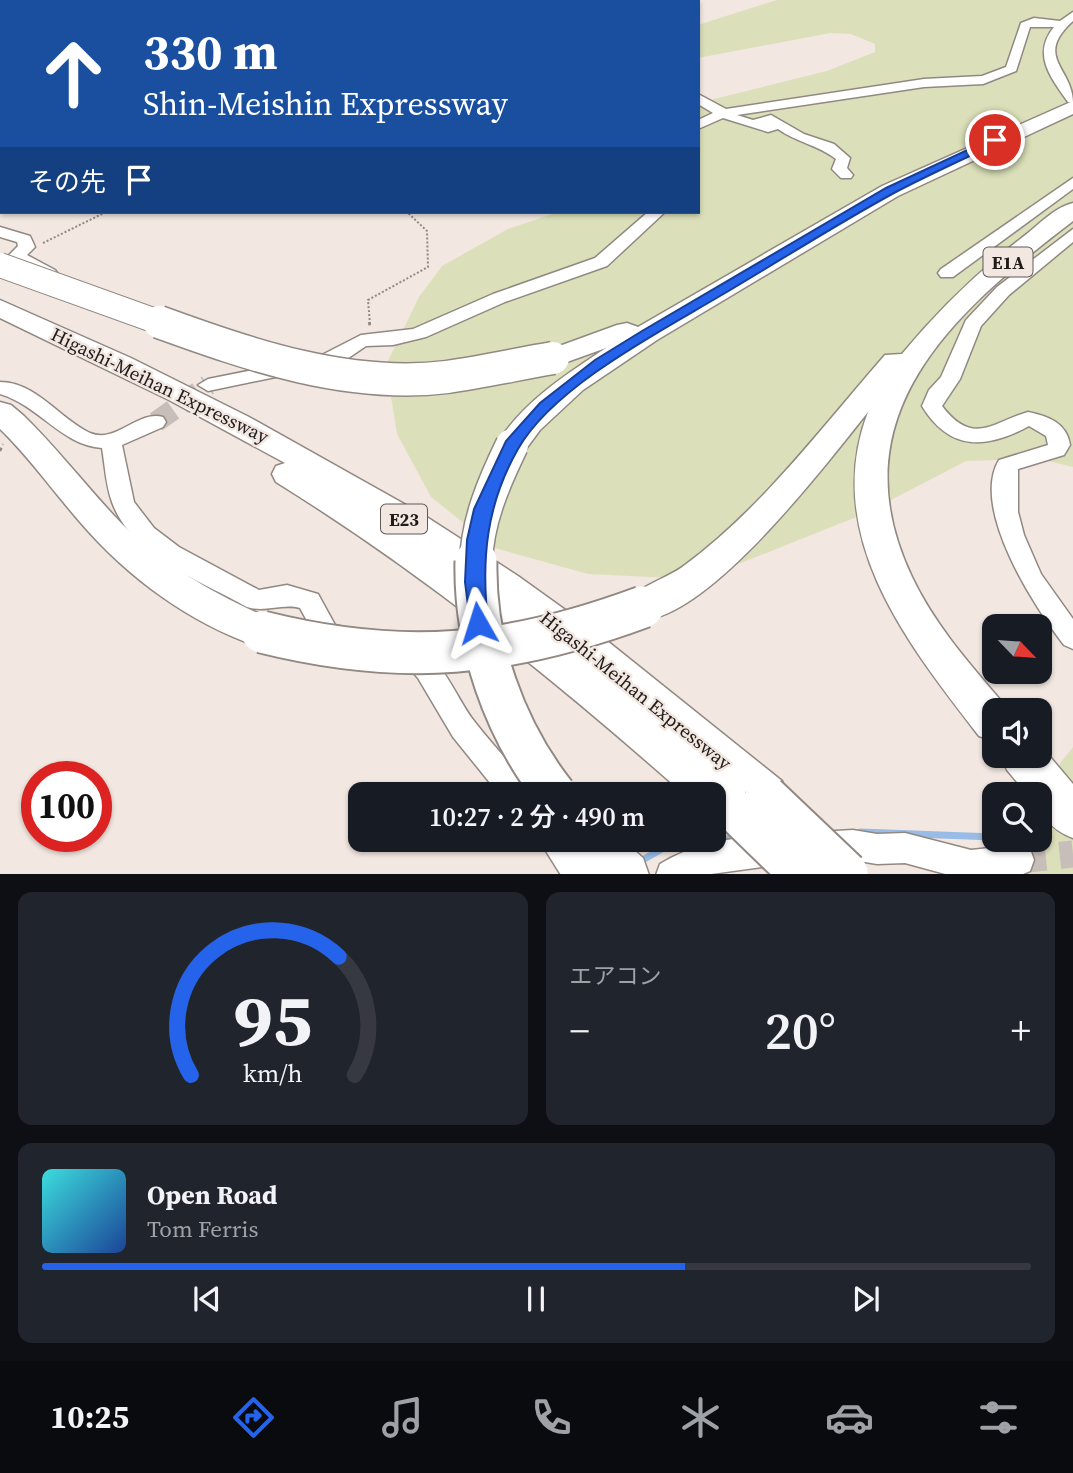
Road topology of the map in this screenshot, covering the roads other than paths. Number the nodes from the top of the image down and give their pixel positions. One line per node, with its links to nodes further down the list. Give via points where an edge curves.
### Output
1 (1073, 15): 2 (street)
2 (1060, 24): 4 (street, via 1047,57); 6 (street, via 1034,21 1025,25 1012,68 992,78 907,85)
3 (700, 99): 6 (street)
4 (1073, 99)
5 (1073, 107): 13 (highway, via 890,191)
6 (723, 113): 7 (street); 8 (street, via 768,128 772,127 761,118 778,122 805,140 840,154 844,164 839,169)
7 (700, 124)
8 (846, 174)
9 (1073, 181): 17 (street)
10 (1073, 197): 23 (highway, bridge, via 1026,230 940,308 737,544 696,577 643,607 543,640 436,656 354,652 297,643 225,618 182,594 117,541)
11 (1073, 210): 27 (highway, E1A, via 998,270 947,319 894,387 877,430 869,481 888,565 908,606)
12 (655, 214): 20 (street, via 601,262 499,298 419,333 361,341)
13 (831, 226): 16 (highway, bridge, via 625,331 553,358 445,377 373,377 305,368 240,351); 30 (highway, bridge, via 600,363 546,406 512,445 491,486 476,540 474,582 486,665 499,699)
14 (0, 232): 16 (street, via 24,239)
15 (1073, 234): 26 (street, via 1003,291 972,324 950,379 932,406 945,424 971,435 996,435 1028,419 1047,425 1058,435 1056,450 1007,465 1003,495 1024,567)
16 (15, 256): 20 (street, via 37,269 245,342)
17 (947, 273)
18 (0, 308): 31 (highway, Higashi-Meihan Expressway / E23, via 199,401 401,516 550,619)
19 (0, 327): 31 (highway, Higashi-Meihan Expressway / E23, via 181,415 320,493 517,628)
20 (322, 362): 21 (street)
21 (208, 385)
22 (0, 388): 25 (street, via 46,409 86,440)
23 (0, 412)
24 (156, 422): 25 (street)
25 (111, 442): 29 (street, via 123,502 146,534 256,600 287,594 309,601 327,634 398,645 427,670 463,728)
26 (1073, 638)
27 (982, 707)
28 (1032, 768): 32 (highway)
29 (507, 782)
30 (548, 782)
31 (748, 802): 39 (highway, Higashi-Meihan Expressway / E23, bridge); 40 (highway, Higashi-Meihan Expressway / E23, bridge)
32 (1073, 817)
33 (564, 852): 36 (street)
34 (603, 852): 37 (highway)
35 (1019, 860): 38 (street, via 971,865 905,848 853,845 724,853)
36 (581, 874)
37 (626, 874)
38 (671, 874)
39 (801, 874)
40 (848, 874)

